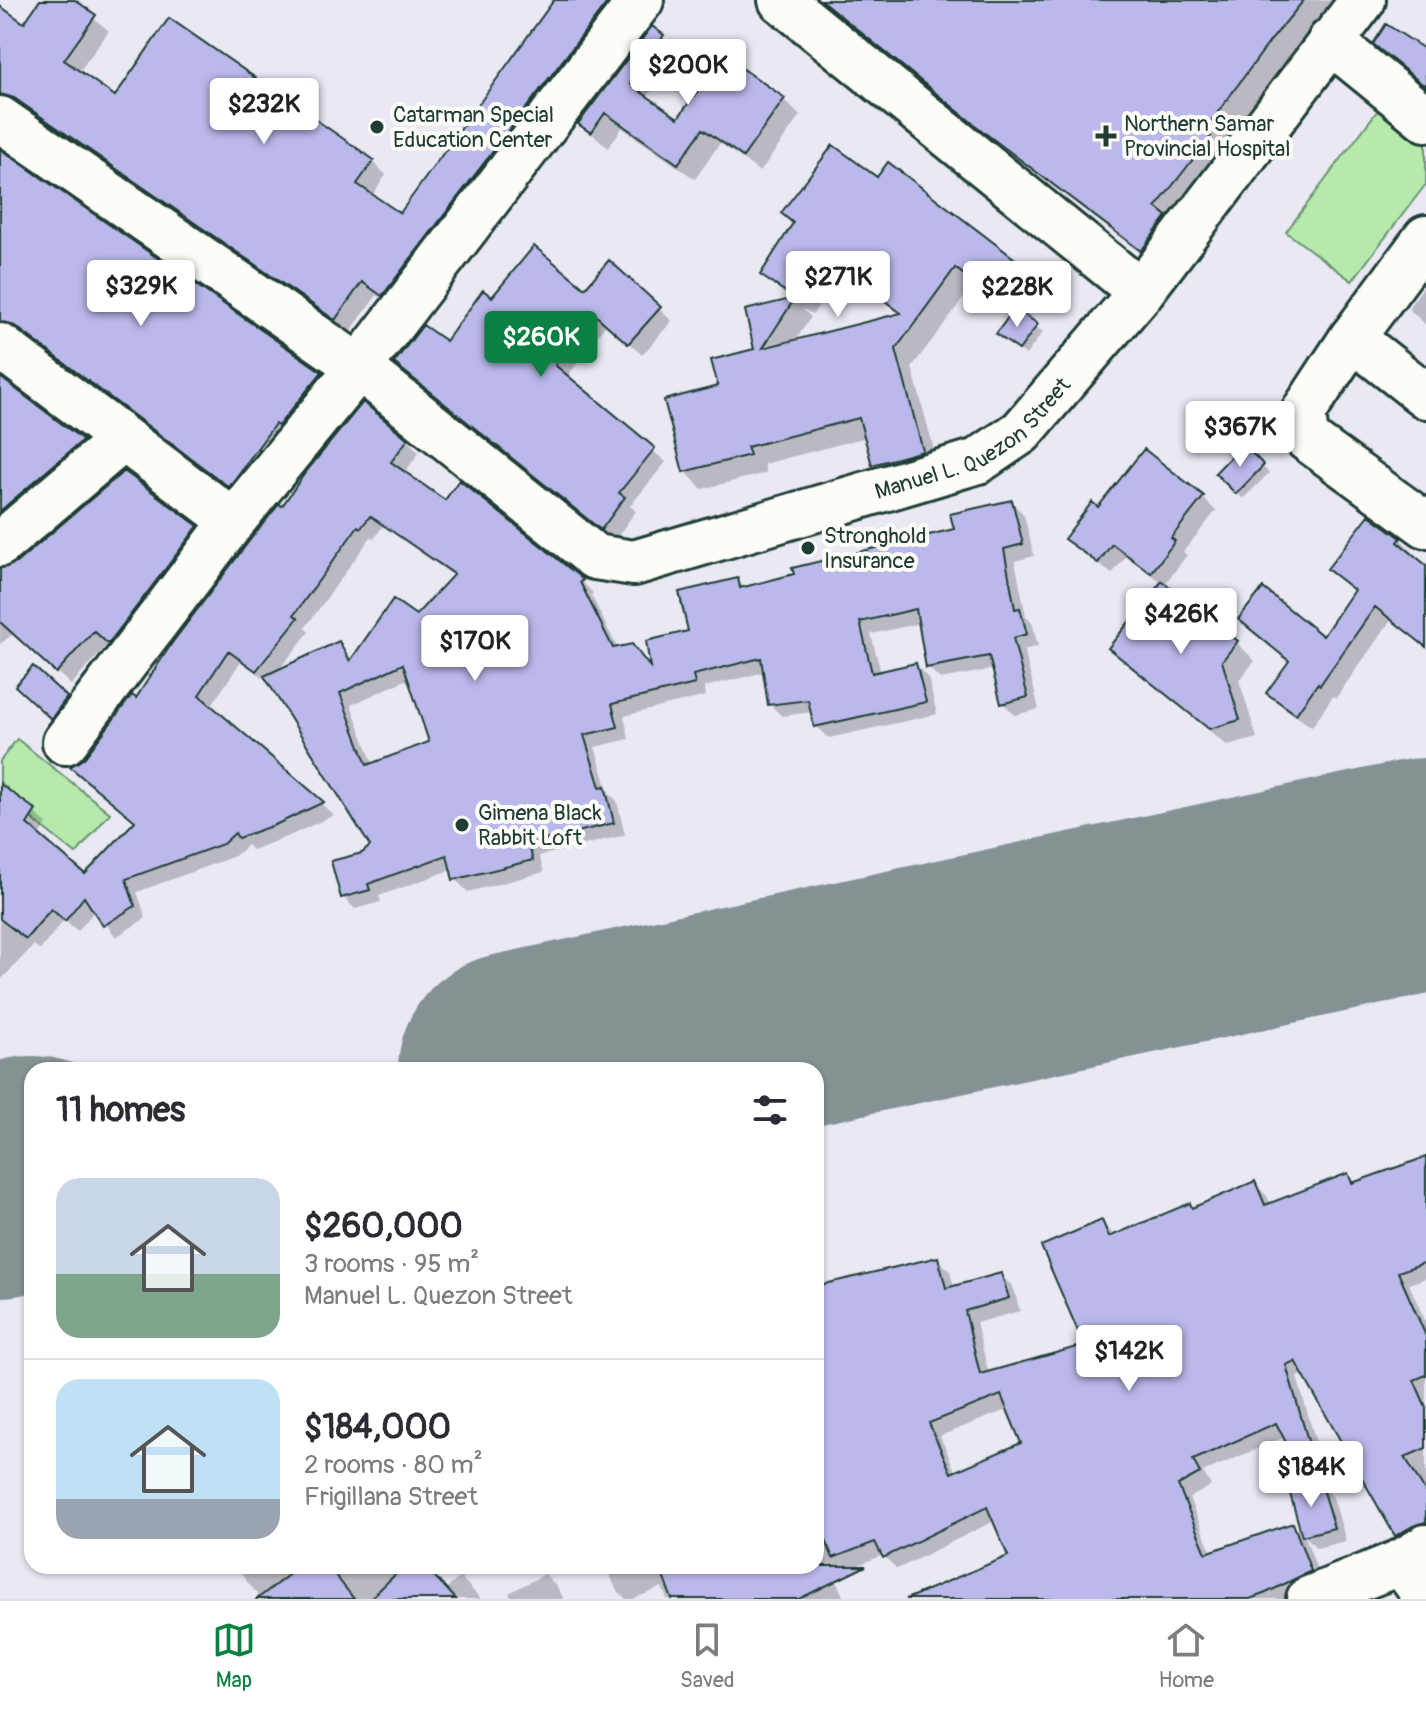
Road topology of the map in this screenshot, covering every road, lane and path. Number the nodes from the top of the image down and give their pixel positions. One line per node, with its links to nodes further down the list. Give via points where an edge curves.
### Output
1 (641, 0): 11 (street)
2 (781, 0): 8 (street)
3 (1363, 0): 4 (street, Manuel L. Quezon Street)
4 (1330, 41): 6 (street); 8 (street, Manuel L. Quezon Street)
5 (0, 119): 11 (street)
6 (1426, 119)
7 (1426, 238): 9 (street)
8 (1141, 292): 11 (street, Manuel L. Quezon Street, via 1021,432 978,461 634,563 595,557)
9 (1352, 338): 12 (street); 15 (street, via 1303,413 1306,438)
10 (0, 346): 13 (street)
11 (359, 367): 14 (street)
12 (1426, 396)
13 (123, 439): 14 (street); 16 (street)
14 (233, 521): 17 (street)
15 (1426, 525)
16 (0, 544)
17 (65, 742)
18 (1418, 1569): 19 (street)
19 (1309, 1599)

